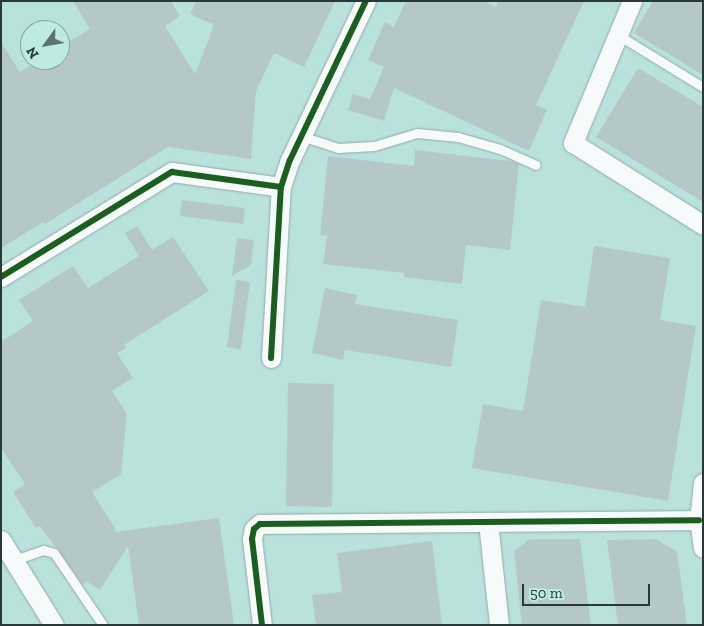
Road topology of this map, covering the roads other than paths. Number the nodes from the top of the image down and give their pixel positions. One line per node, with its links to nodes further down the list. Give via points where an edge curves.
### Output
1 (366, 1): 5 (street)
2 (632, 1): 3 (street)
3 (618, 35): 4 (lane); 8 (street, via 573,142)
4 (703, 87)
5 (301, 136): 6 (lane, via 338,148 374,146 417,133 458,137 500,149); 7 (street)
6 (536, 165)
7 (281, 187): 9 (street, via 172,172); 10 (street)
8 (703, 225)
9 (1, 277)
10 (271, 358)
11 (703, 483): 12 (street)
12 (699, 520): 13 (street); 15 (street)
13 (488, 522): 19 (street, via 260,524 254,529 252,539); 20 (street)
14 (1, 540): 16 (street)
15 (703, 548)
16 (14, 560): 17 (street); 18 (lane, via 43,550 54,553)
17 (54, 625)
18 (103, 625)
19 (262, 625)
20 (499, 625)

